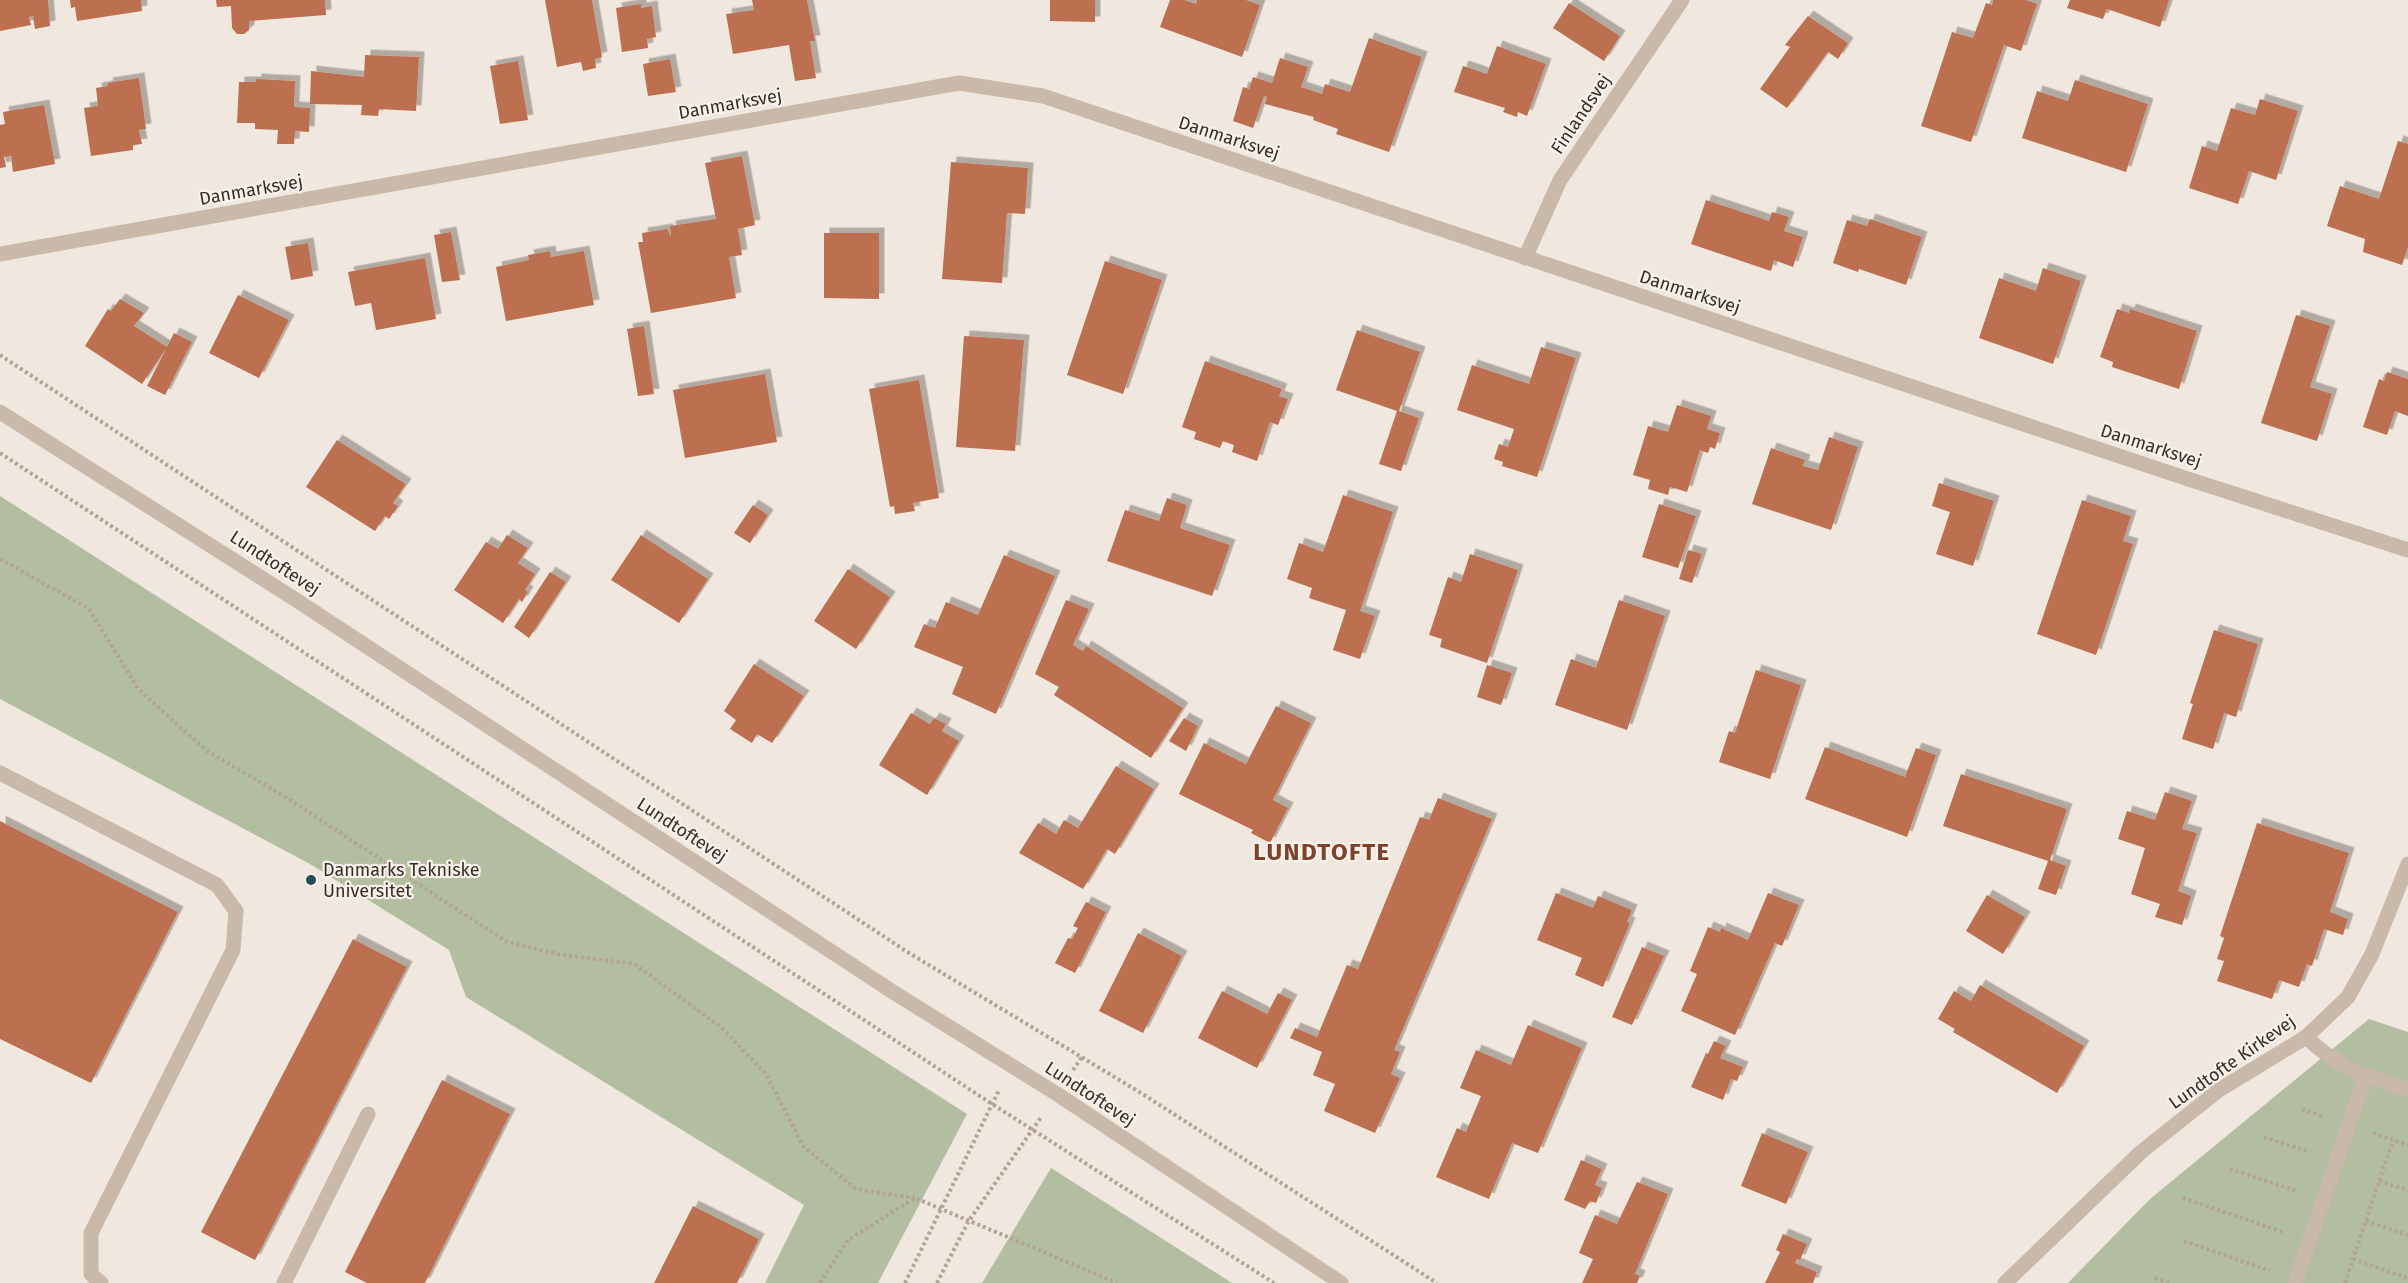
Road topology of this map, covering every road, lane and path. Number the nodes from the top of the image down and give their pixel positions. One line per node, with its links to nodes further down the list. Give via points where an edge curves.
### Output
1 (1682, 0): 3 (street, Finlandsvej, via 1560,180)
2 (0, 254): 3 (street, Danmarksvej, via 959,83 1043,96)
3 (1525, 258): 7 (street, Danmarksvej)
4 (0, 355): 46 (path, via 909,953 1141,1093)
5 (0, 412): 12 (street, Lundtoftevej, via 291,596)
6 (0, 453): 16 (path)
7 (2408, 550)
8 (0, 559): 25 (path, via 89,609 139,690 207,751 284,796 507,942 558,954 634,964 722,1027 766,1074 803,1146 856,1189)
9 (0, 773): 38 (street, via 217,885 236,911 233,950 91,1233 91,1274)
10 (2408, 864): 11 (street, Lundtofte Kirkevej, via 2372,954 2348,997)
11 (2306, 1037): 13 (street, via 2330,1060); 47 (street, Lundtofte Kirkevej, via 2219,1090 2141,1152)
12 (1010, 1065): 15 (street, Lundtoftevej); 16 (path)
13 (2365, 1077): 14 (street); 21 (street)
14 (2408, 1090)
15 (1057, 1094): 18 (path); 45 (street, Lundtoftevej)
16 (992, 1104): 18 (path); 28 (path)
17 (368, 1114): 39 (street)
18 (1033, 1128): 30 (path); 44 (path)
19 (2264, 1137): 21 (path)
20 (2393, 1140): 23 (path)
21 (2336, 1161): 27 (street)
22 (2230, 1169): 27 (path)
23 (2379, 1181): 24 (path); 29 (path)
24 (2408, 1190)
25 (915, 1198): 28 (path); 40 (path, via 848,1240)
26 (2183, 1198): 32 (path)
27 (2324, 1199): 32 (street)
28 (942, 1211): 30 (path); 41 (path)
29 (2366, 1221): 31 (path); 34 (path)
30 (968, 1222): 42 (path); 43 (path)
31 (2408, 1235)
32 (2310, 1240): 37 (street)
33 (2184, 1242): 37 (path)
34 (2353, 1259): 36 (path); 49 (path)
35 (2155, 1278): 48 (path)
36 (2408, 1278)
37 (2295, 1282)
38 (100, 1283)
39 (284, 1283)
40 (820, 1283)
41 (905, 1283)
42 (937, 1283)
43 (1117, 1283)
44 (1274, 1283)
45 (1341, 1283)
46 (1437, 1283)
47 (2005, 1283)
48 (2169, 1283)
49 (2345, 1283)

